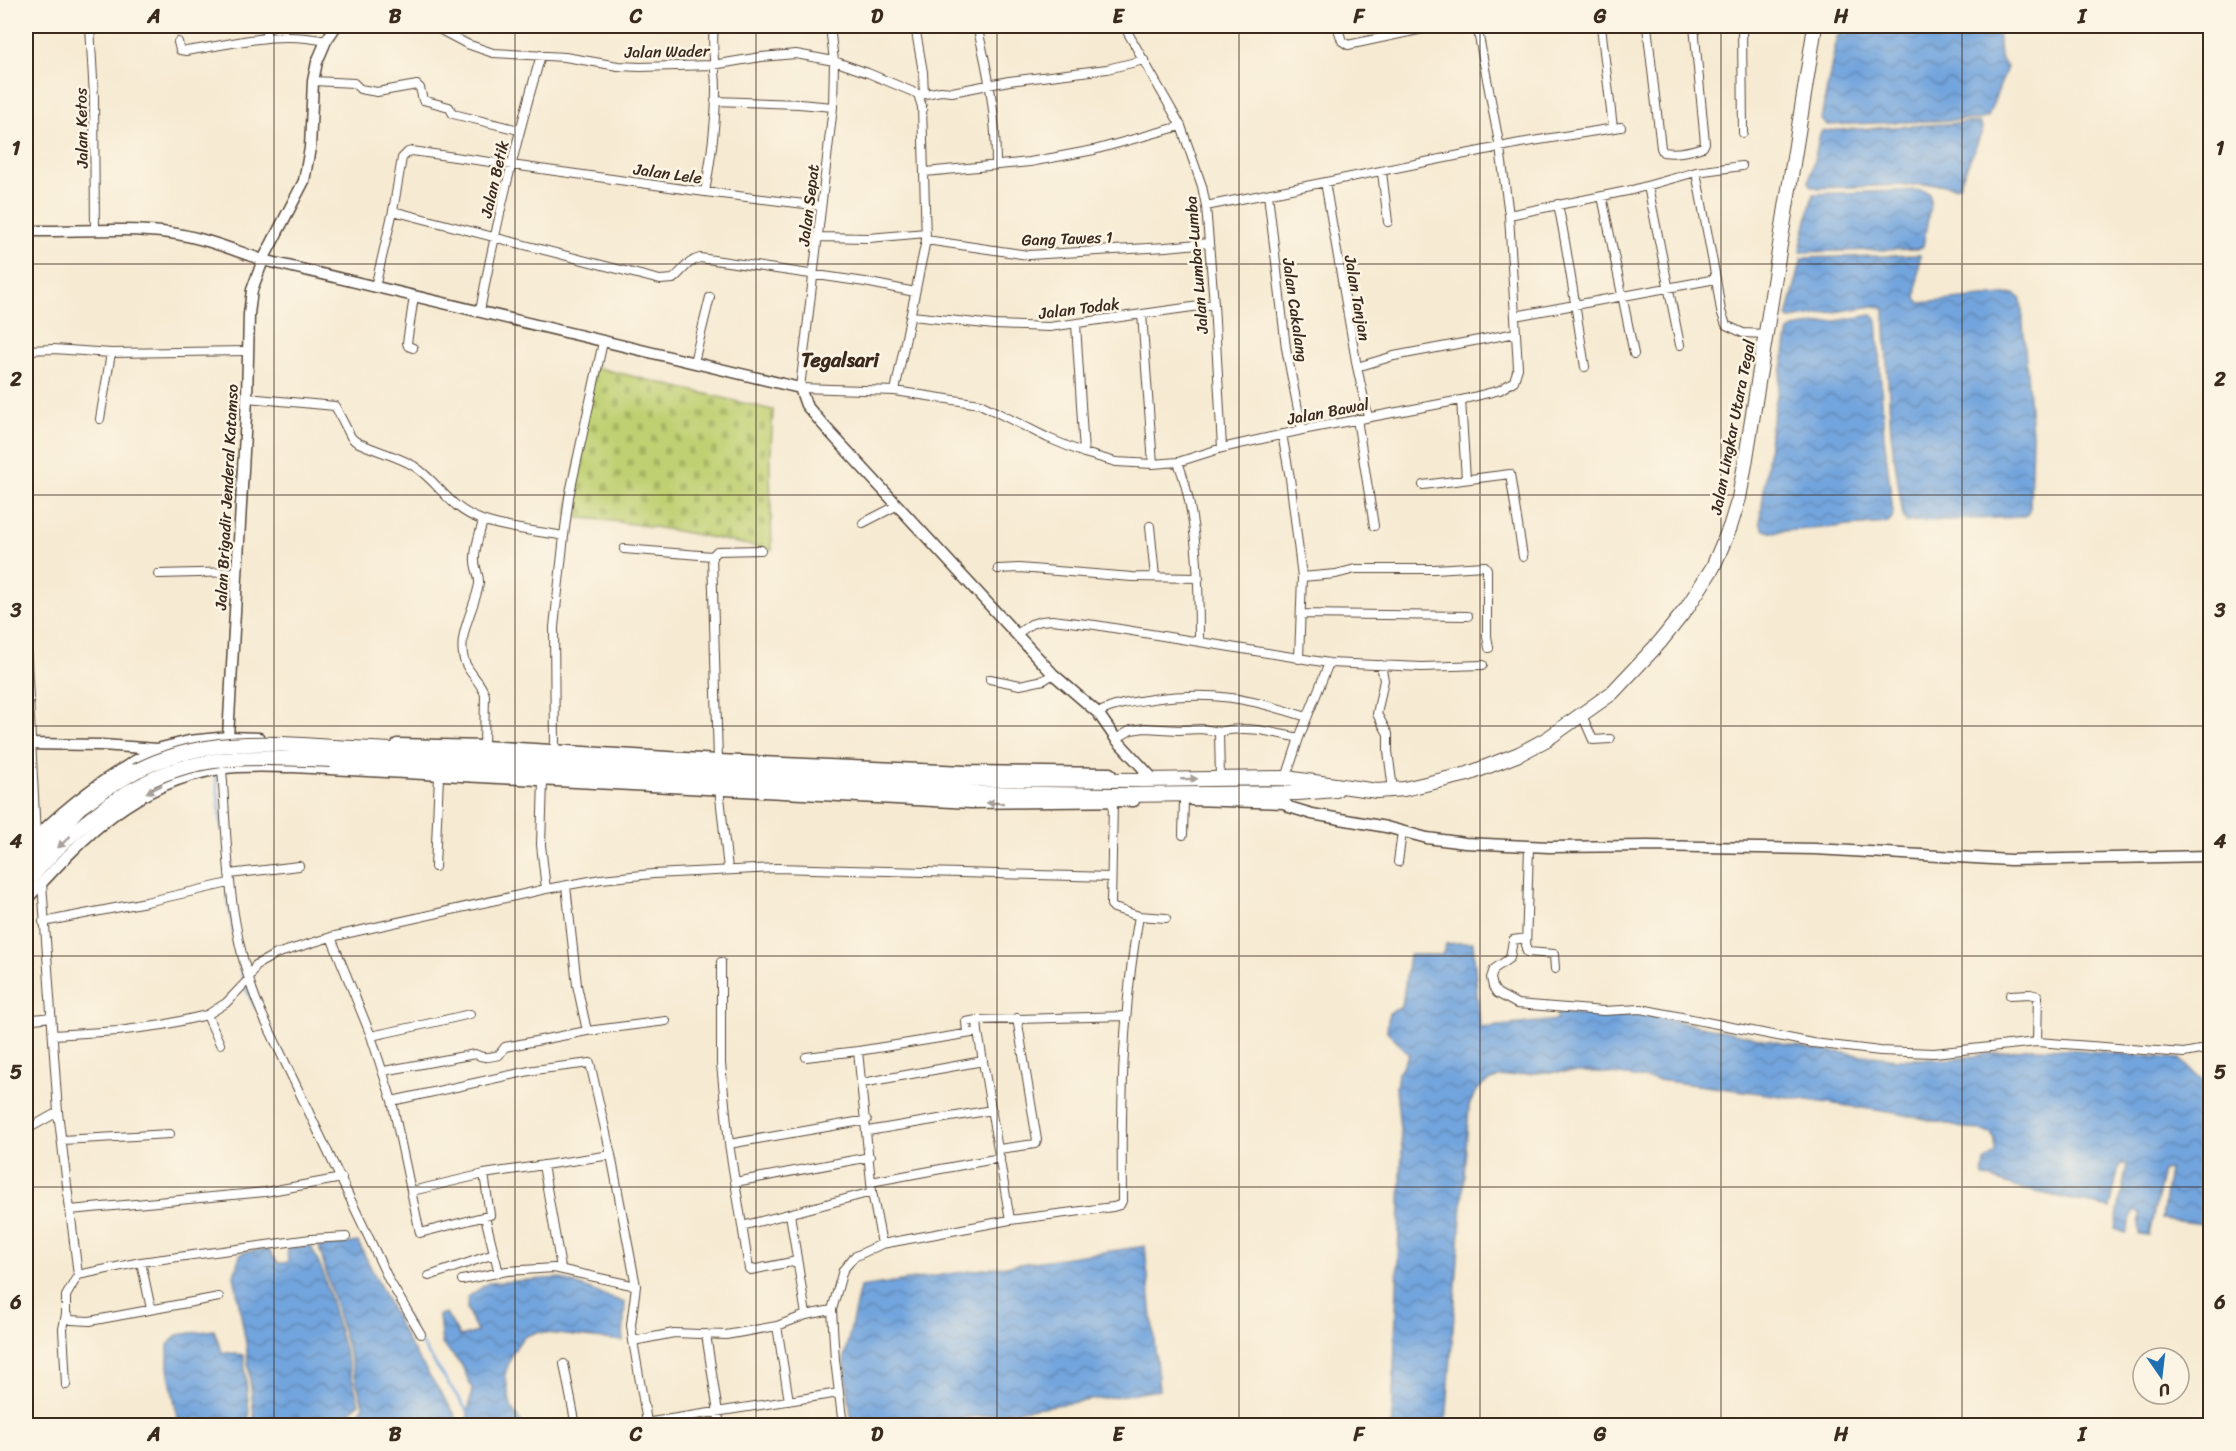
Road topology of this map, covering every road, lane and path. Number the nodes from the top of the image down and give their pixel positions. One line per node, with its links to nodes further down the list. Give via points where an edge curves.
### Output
1 (90, 26): 52 (street, Jalan Ketos)
2 (266, 26): 18 (street)
3 (336, 26): 19 (street, Jalan Brigadir Jenderal Katamso)
4 (433, 26): 21 (street, Jalan Wader, via 493,53)
5 (714, 26): 24 (street)
6 (830, 26): 23 (street, Jalan Sepat)
7 (915, 26): 27 (street, via 923,72)
8 (977, 26): 26 (street)
9 (1124, 26): 22 (street, Jalan Lumba-Lumba)
10 (1337, 26): 11 (street, via 1342,41 1348,45)
11 (1437, 26)
12 (1477, 26): 33 (street, Jalan Bawal)
13 (1602, 26): 33 (street, via 1617,128)
14 (1647, 26): 15 (street, via 1661,148 1665,153 1698,149 1706,143)
15 (1694, 26)
16 (1742, 26): 32 (street)
17 (1815, 26): 74 (highway, Jalan Lingkar Utara Tegal)
18 (266, 37): 19 (street); 20 (street, via 186,51 180,50)
19 (326, 41): 25 (street, Jalan Brigadir Jenderal Katamso)
20 (178, 42)
21 (541, 55): 24 (street, Jalan Wader, via 640,67); 31 (street, Jalan Betik)
22 (1143, 60): 26 (street, via 1107,69); 30 (street, Jalan Lumba-Lumba)
23 (834, 61): 24 (street, Jalan Wader, via 796,54); 27 (street, Jalan Wader); 29 (street, Jalan Sepat)
24 (713, 64): 28 (street)
25 (313, 81): 31 (street, via 354,83 360,89 377,92 418,86 423,100 449,107 453,114); 57 (street, Jalan Brigadir Jenderal Katamso, via 310,148 304,181)
26 (990, 85): 27 (street); 35 (street)
27 (922, 94): 37 (street)
28 (715, 101): 29 (street); 42 (street)
29 (833, 107): 46 (street, Jalan Sepat)
30 (1181, 126): 35 (street, via 1094,150); 47 (street, Jalan Lumba-Lumba)
31 (519, 130): 34 (street, Jalan Betik)
32 (1743, 133)
33 (1504, 147): 38 (street); 49 (street, Jalan Bawal)
34 (511, 164): 42 (street, Jalan Lele); 48 (street, Jalan Lele, via 408,152 402,158); 55 (street, Jalan Betik)
35 (996, 165): 37 (street)
36 (1743, 166): 39 (street)
37 (925, 172): 54 (street)
38 (1382, 172): 40 (street); 50 (street)
39 (1696, 172): 41 (street); 59 (street)
40 (1324, 182): 43 (street); 84 (street, Jalan Tanjan)
41 (1648, 186): 44 (street); 61 (street)
42 (705, 192): 46 (street, Jalan Lele)
43 (1268, 194): 47 (street); 92 (street, Jalan Cakalang, via 1286,348)
44 (1602, 196): 45 (street); 63 (street)
45 (1558, 204): 49 (street); 67 (street)
46 (821, 206): 53 (street, Jalan Sepat)
47 (1206, 206): 56 (street, Jalan Lumba-Lumba)
48 (393, 211): 55 (street); 60 (street)
49 (1509, 215): 70 (street, Jalan Bawal)
50 (1388, 222)
51 (26, 231): 52 (street)
52 (95, 231): 57 (street, via 170,233)
53 (818, 237): 54 (street, Gang Tawes 1); 58 (street, Jalan Sepat)
54 (926, 237): 56 (street, Gang Tawes 1, via 1028,255); 62 (street)
55 (493, 238): 58 (street, via 665,281 700,258); 68 (street, Jalan Betik)
56 (1209, 243): 66 (street, Jalan Lumba-Lumba)
57 (263, 260): 60 (street); 79 (street, Jalan Brigadir Jenderal Katamso, via 252,290)
58 (813, 275): 62 (street); 85 (street, Jalan Sepat)
59 (1716, 279): 61 (street); 74 (street, via 1726,325 1743,333)
60 (375, 287): 64 (street)
61 (1668, 288): 63 (street); 76 (street)
62 (915, 292): 71 (street)
63 (1623, 295): 67 (street); 81 (street)
64 (414, 296): 68 (street); 77 (street, via 407,341)
65 (710, 297): 82 (street)
66 (1214, 304): 69 (street, Jalan Todak); 94 (street, Jalan Lumba-Lumba)
67 (1575, 304): 70 (street); 83 (street)
68 (480, 311): 75 (street)
69 (1142, 314): 72 (street, Jalan Todak); 97 (street)
70 (1519, 315): 73 (street, Jalan Bawal)
71 (912, 316): 72 (street, Jalan Todak, via 1031,327); 86 (street)
72 (1076, 324): 95 (street)
73 (1516, 333): 84 (street, via 1394,356); 88 (street, Jalan Bawal, via 1518,368 1514,381 1500,390)
74 (1766, 334): 128 (highway, Jalan Lingkar Utara Tegal, via 1739,498 1713,567 1687,608 1634,672)
75 (603, 342): 82 (street); 105 (street)
76 (1680, 345)
77 (413, 348)
78 (26, 350): 80 (street)
79 (248, 351): 80 (street); 87 (street, Jalan Brigadir Jenderal Katamso)
80 (111, 352): 90 (street)
81 (1634, 354)
82 (694, 362): 85 (street)
83 (1585, 367)
84 (1357, 368): 89 (street, Jalan Tanjan)
85 (800, 388): 86 (street, Jalan Bawal); 100 (street, via 806,405)
86 (895, 391): 95 (street, Jalan Bawal, via 981,404)
87 (247, 398): 101 (street, via 335,406 355,441 405,461 452,503); 111 (street, Jalan Brigadir Jenderal Katamso)
88 (1461, 400): 89 (street, Jalan Bawal); 98 (street)
89 (1368, 417): 91 (street, Jalan Bawal)
90 (100, 419)
91 (1357, 419): 92 (street, Jalan Bawal); 104 (street)
92 (1302, 430): 93 (street, Jalan Bawal)
93 (1282, 434): 94 (street, Jalan Bawal); 113 (street)
94 (1222, 448): 96 (street, Jalan Bawal)
95 (1084, 453): 97 (street, Jalan Bawal, via 1116,462)
96 (1178, 462): 97 (street, Jalan Bawal); 115 (street, via 1190,507)
97 (1153, 465)
98 (1466, 479): 99 (street); 109 (street, via 1510,474)
99 (1423, 485)
100 (898, 505): 102 (street); 118 (street)
101 (483, 521): 105 (street); 137 (street, via 474,558 478,585 463,650 464,661 485,695)
102 (863, 523)
103 (1150, 526): 114 (street)
104 (1374, 526)
105 (564, 536): 139 (street, via 554,627)
106 (624, 549): 108 (street)
107 (761, 550): 108 (street, via 717,551)
108 (712, 556): 141 (street)
109 (1523, 557)
110 (998, 569): 114 (street)
111 (237, 572): 112 (street); 132 (street, Jalan Brigadir Jenderal Katamso)
112 (158, 574)
113 (1302, 577): 116 (street); 121 (street, via 1355,569 1485,566)
114 (1155, 578): 115 (street)
115 (1199, 578): 120 (street)
116 (1301, 614): 117 (street); 122 (street)
117 (1468, 616)
118 (1017, 634): 120 (street, via 1031,624 1052,620); 126 (street)
119 (26, 641): 136 (street)
120 (1199, 642): 122 (street)
121 (1489, 648)
122 (1299, 659): 123 (street)
123 (1329, 663): 124 (street); 130 (street)
124 (1380, 665): 125 (street); 151 (street, via 1384,680 1377,714 1388,734)
125 (1483, 665)
126 (1053, 674): 127 (street, via 1044,681 1020,685); 129 (street)
127 (990, 679)
128 (1587, 711): 135 (street, via 1593,740); 151 (highway, Jalan Lingkar Utara Tegal, via 1519,754 1468,774)
129 (1098, 713): 130 (street, via 1128,703 1218,695 1260,702); 134 (street)
130 (1307, 717): 133 (street)
131 (1218, 732): 133 (street, via 1257,729); 134 (street, via 1145,728 1131,730); 147 (street)
132 (228, 737): 137 (street); 138 (street)
133 (1299, 738): 146 (street)
134 (1116, 739): 144 (street)
135 (1610, 739)
136 (28, 744): 138 (street); 156 (street)
137 (484, 746): 139 (street)
138 (157, 749): 145 (street); 156 (street, via 82,795)
139 (555, 750): 141 (street)
140 (332, 753): 144 (highway, via 981,779); 152 (highway, via 679,779 978,793); 162 (highway, bridge, via 262,743 226,744 171,756 136,771 80,807); 169 (highway, one-way to 169, bridge, via 218,760 179,767 112,802 58,847)
141 (718, 760): 144 (street)
142 (222, 768): 143 (street, via 293,767); 145 (street); 166 (street)
143 (439, 776): 148 (street); 164 (street)
144 (1151, 777): 147 (highway, one-way to 147)
145 (182, 778): 168 (street, one-way to 168, via 151,790 115,813)
146 (1286, 778): 147 (highway); 150 (highway); 152 (street)
147 (1220, 779)
148 (543, 780): 149 (street); 172 (street, via 541,845)
149 (719, 788): 154 (street, one-way to 149, via 971,803); 165 (street)
150 (1351, 788): 151 (highway, Jalan Lingkar Utara Tegal); 152 (highway)
151 (1393, 790)
152 (1284, 798): 153 (street); 155 (street, via 1289,807 1312,814)
153 (1184, 800): 154 (street); 157 (street)
154 (1113, 802): 167 (street)
155 (1402, 832): 158 (street, via 1453,842); 161 (street)
156 (36, 836): 159 (street)
157 (1183, 836)
158 (1529, 846): 160 (street, via 1815,849 2010,860); 178 (street)
159 (26, 848)
160 (2211, 856)
161 (1398, 861)
162 (26, 864)
163 (300, 866): 166 (street)
164 (435, 867)
165 (728, 869): 167 (street); 171 (street, via 634,875)
166 (229, 874): 170 (street)
167 (1111, 877): 174 (street, via 1111,905)
168 (42, 882): 173 (street); 176 (street)
169 (26, 883)
170 (226, 884): 176 (street); 181 (street)
171 (566, 886): 172 (street); 191 (street, via 577,984)
172 (546, 889): 177 (street)
173 (26, 900)
174 (1139, 916): 175 (street); 185 (street)
175 (1166, 918)
176 (43, 922): 186 (street)
177 (331, 937): 181 (street, via 264,960); 195 (street)
178 (1526, 938): 180 (street, via 1527,951 1554,954); 196 (street, via 1513,940 1510,958 1494,969 1491,978 1497,993 1518,1004 1604,1011 1641,1009 1774,1037 1880,1051 1943,1052)
179 (721, 962): 212 (street, via 721,1064)
180 (1555, 969)
181 (245, 983): 184 (street, via 218,1010); 219 (street)
182 (2010, 995): 196 (street, via 2038,996)
183 (470, 1014): 195 (street)
184 (207, 1015): 194 (street, via 118,1031); 197 (street)
185 (1126, 1016): 187 (street); 227 (street, via 1120,1205)
186 (51, 1017): 188 (street); 194 (street)
187 (1017, 1018): 189 (street); 213 (street, via 1037,1140 1035,1144)
188 (26, 1020)
189 (977, 1020): 192 (street); 193 (street, via 966,1021)
190 (666, 1021): 191 (street)
191 (587, 1031): 202 (street, via 505,1047 499,1055 484,1058 476,1054)
192 (978, 1032): 193 (street); 201 (street)
193 (967, 1033): 199 (street)
194 (53, 1035): 206 (street)
195 (371, 1036): 202 (street)
196 (2037, 1042): 198 (street, via 2184,1053)
197 (220, 1044)
198 (2211, 1048)
199 (858, 1051): 200 (street); 203 (street)
200 (806, 1057)
201 (983, 1061): 203 (street); 205 (street)
202 (384, 1071): 204 (street)
203 (862, 1083): 207 (street)
204 (392, 1101): 214 (street, via 534,1070 591,1063); 222 (street)
205 (992, 1110): 209 (street); 213 (street)
206 (58, 1112): 208 (street); 211 (street)
207 (867, 1120): 209 (street); 212 (street)
208 (26, 1130)
209 (868, 1131): 215 (street)
210 (170, 1134): 211 (street)
211 (62, 1140): 224 (street)
212 (729, 1144): 220 (street)
213 (999, 1149): 216 (street)
214 (611, 1155): 217 (street); 241 (street)
215 (870, 1157): 220 (street); 221 (street)
216 (1000, 1158): 221 (street); 227 (street)
217 (543, 1165): 218 (street); 235 (street)
218 (484, 1174): 222 (street); 226 (street, via 491,1215)
219 (338, 1179): 224 (street, via 258,1193); 248 (street)
220 (735, 1182): 228 (street)
221 (872, 1182): 223 (street)
222 (412, 1191): 226 (street, via 420,1233)
223 (872, 1192): 225 (street); 230 (street)
224 (70, 1210): 237 (street)
225 (790, 1214): 228 (street); 232 (street)
226 (485, 1217): 231 (street)
227 (1011, 1221): 230 (street)
228 (742, 1226): 232 (street, via 750,1270)
229 (346, 1237): 233 (street)
230 (882, 1244): 244 (street, via 849,1262)
231 (494, 1254): 234 (street); 236 (street)
232 (797, 1261): 246 (street)
233 (141, 1262): 237 (street); 243 (street)
234 (464, 1264): 238 (street); 239 (street)
235 (561, 1268): 236 (street); 241 (street)
236 (499, 1273): 239 (street)
237 (78, 1275): 245 (street, via 66,1296)
238 (429, 1276)
239 (472, 1278): 240 (street)
240 (462, 1280)
241 (636, 1286): 250 (street)
242 (219, 1298): 243 (street)
243 (151, 1309): 245 (street, via 77,1322)
244 (832, 1310): 246 (street); 253 (street)
245 (66, 1314): 252 (street)
246 (806, 1315): 247 (street)
247 (777, 1326): 249 (street, via 726,1335); 254 (street)
248 (421, 1334)
249 (706, 1334): 250 (street, via 674,1333); 255 (street)
250 (633, 1341): 256 (street)
251 (564, 1365): 257 (street)
252 (66, 1385)
253 (839, 1393): 254 (street); 260 (street)
254 (789, 1401): 255 (street)
255 (718, 1412): 256 (street); 259 (street)
256 (647, 1422): 258 (street)
257 (576, 1425)
258 (625, 1425)
259 (720, 1425)
260 (843, 1425)

